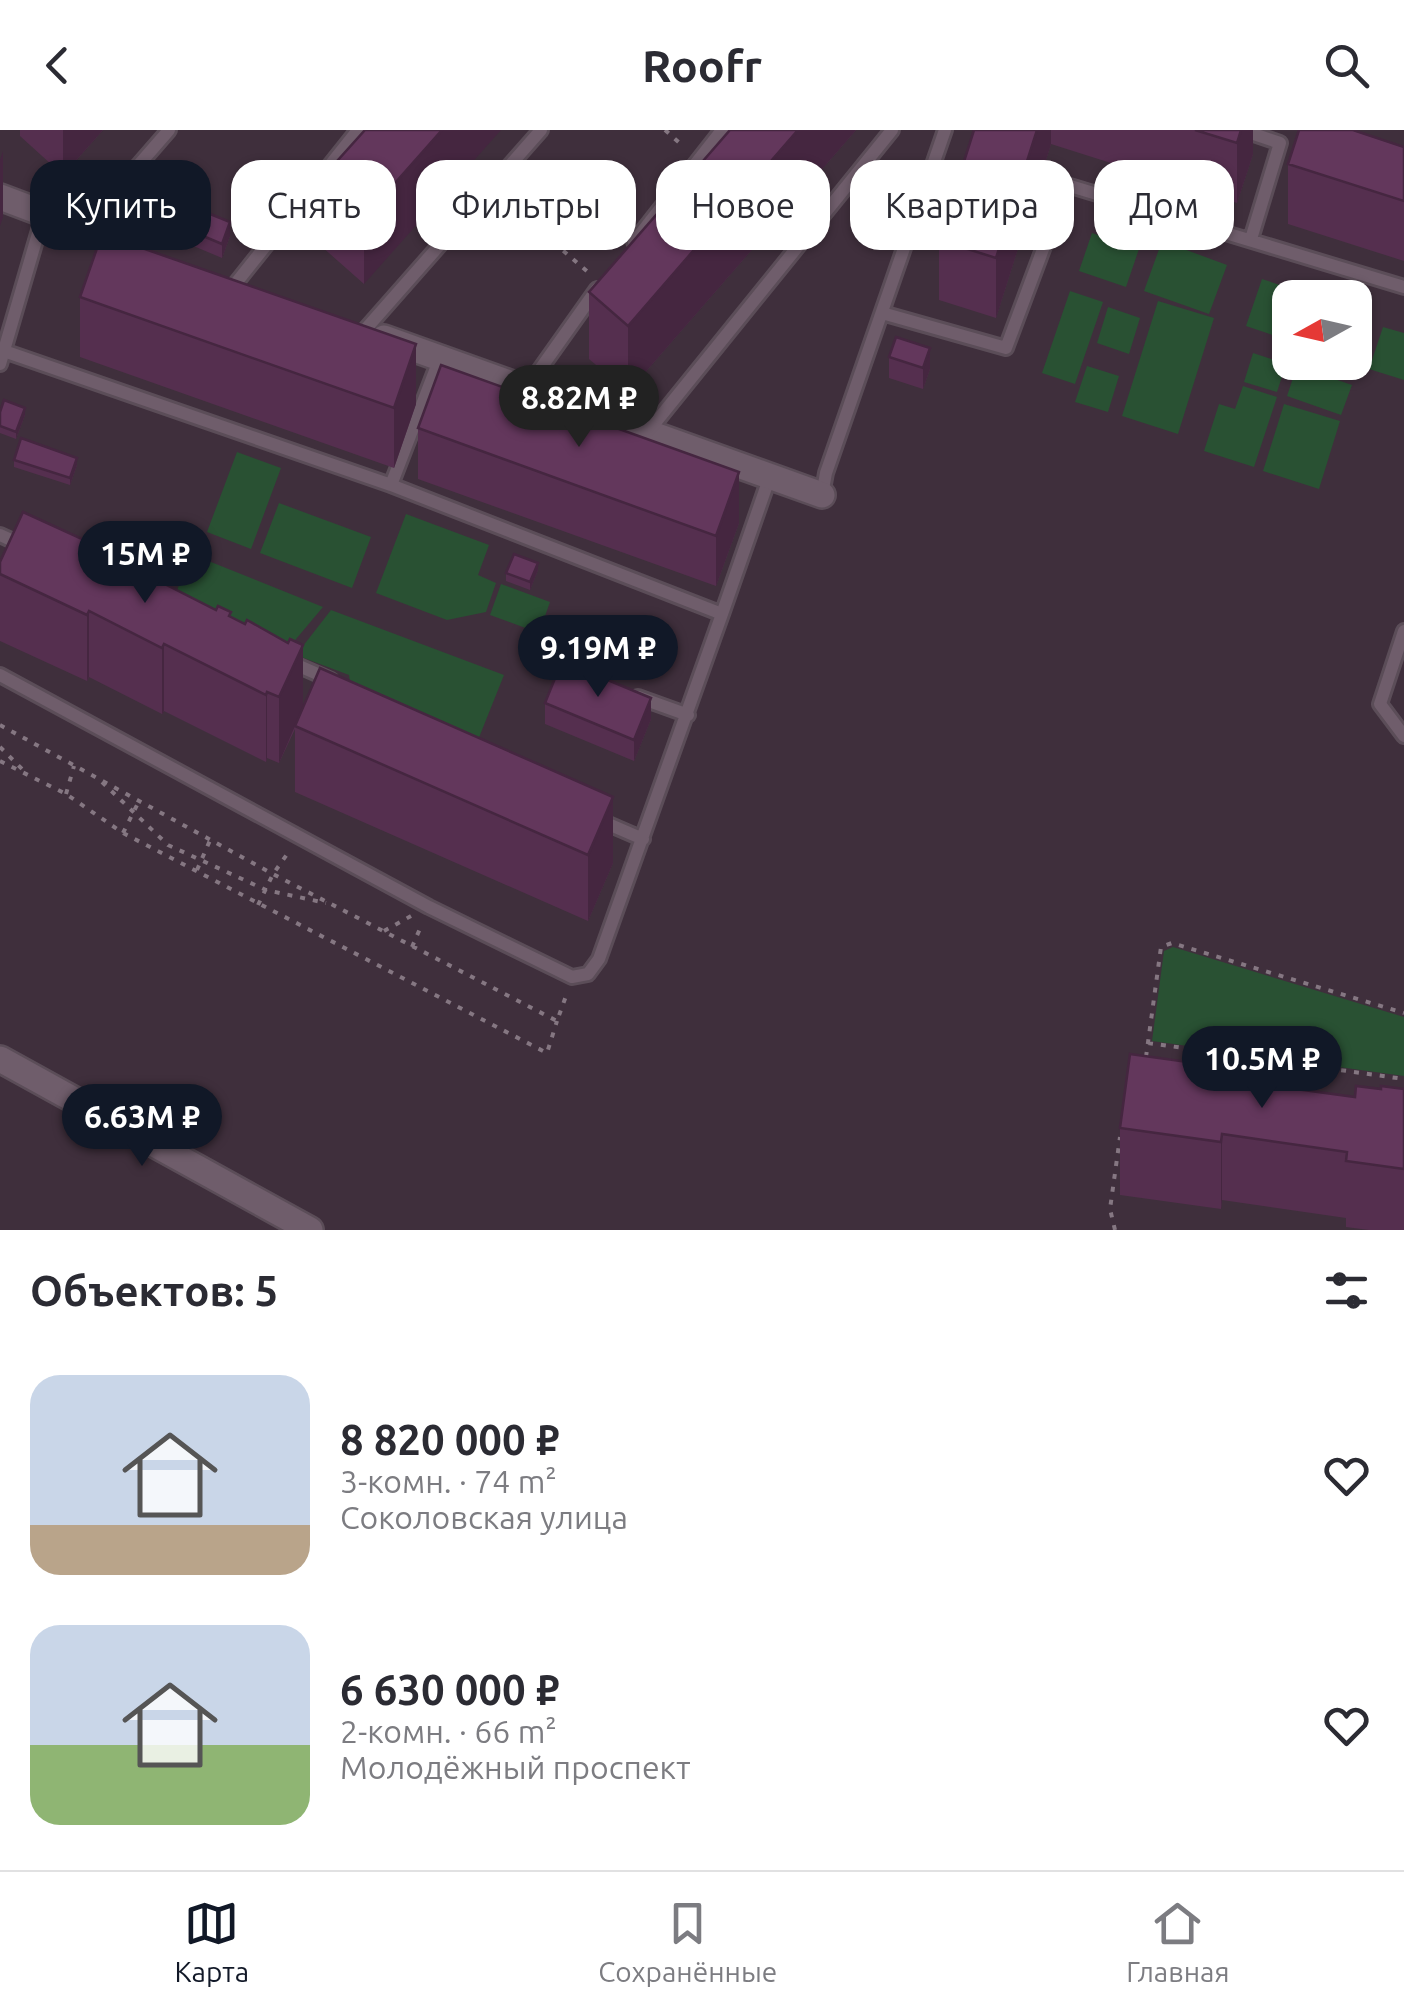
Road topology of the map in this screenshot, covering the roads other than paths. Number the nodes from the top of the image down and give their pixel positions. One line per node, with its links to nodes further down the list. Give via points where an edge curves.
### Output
1 (169, 130): 10 (lane)
2 (358, 130): 18 (lane)
3 (541, 130): 22 (lane)
4 (722, 130): 16 (lane)
5 (892, 130): 26 (lane)
6 (945, 130): 21 (lane)
7 (1242, 130): 8 (lane)
8 (1280, 142): 9 (lane); 13 (lane)
9 (1298, 149)
10 (143, 160)
11 (0, 196): 12 (street)
12 (30, 208)
13 (1251, 238): 20 (lane); 21 (lane, via 1067,184 1006,348)
14 (33, 250): 23 (lane)
15 (142, 250): 17 (street)
16 (626, 252)
17 (151, 253)
18 (236, 284)
19 (601, 284): 25 (lane)
20 (1404, 288)
21 (882, 313): 29 (lane)
22 (355, 328): 24 (street)
23 (2, 357): 28 (lane)
24 (440, 358): 25 (street); 28 (lane)
25 (526, 389): 26 (street)
26 (647, 433): 27 (street)
27 (770, 476): 29 (street); 32 (lane)
28 (391, 485): 32 (lane)
29 (822, 495)
30 (0, 535): 31 (lane)
31 (37, 551)
32 (722, 614): 38 (lane)
33 (1404, 631): 39 (lane, via 1380,704)
34 (275, 655): 36 (lane, via 330,679)
35 (0, 675): 41 (lane, via 572,977 588,974 599,959)
36 (338, 689)
37 (632, 694): 38 (lane)
38 (688, 715): 41 (lane)
39 (1404, 736)
40 (588, 816): 41 (lane)
41 (643, 839)
42 (0, 1060): 43 (street)
43 (310, 1230)

